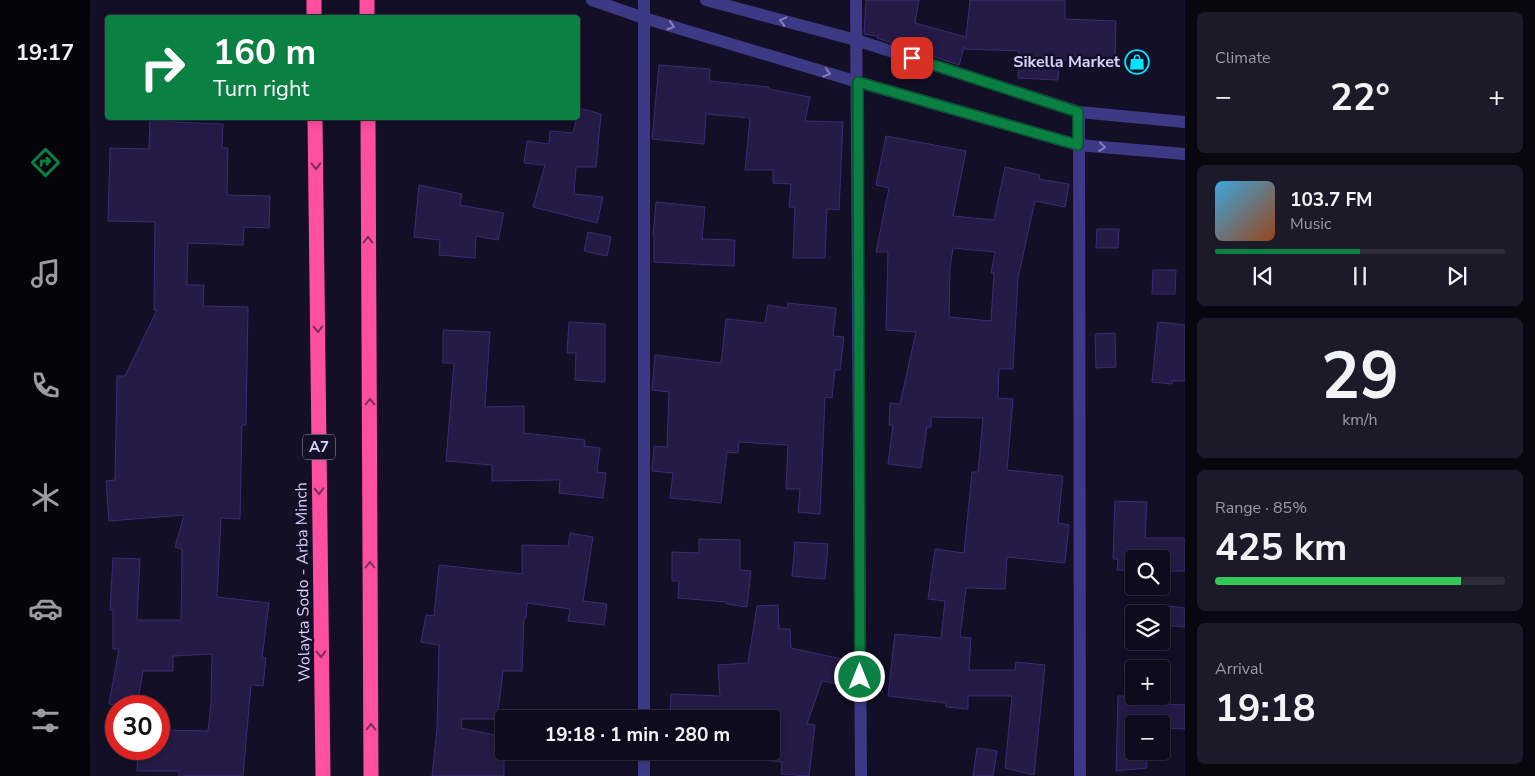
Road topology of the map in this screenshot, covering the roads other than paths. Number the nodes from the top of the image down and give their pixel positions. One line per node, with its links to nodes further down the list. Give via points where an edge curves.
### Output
1 (314, 0): 7 (highway)
2 (367, 0): 8 (highway)
3 (592, 0): 9 (street)
4 (644, 0): 9 (street)
5 (706, 0): 10 (street, one-way to 5)
6 (856, 0): 10 (street)
7 (314, 15)
8 (367, 15)
9 (644, 18): 11 (street, one-way to 11); 18 (street)
10 (856, 40): 11 (street); 12 (street)
11 (858, 82): 16 (street); 23 (street)
12 (1078, 112): 15 (street); 16 (street)
13 (315, 120): 20 (highway, Wolayta Sodo - Arba Minch / A7, one-way to 20)
14 (368, 120): 21 (highway, one-way to 14)
15 (1185, 122)
16 (1078, 145): 17 (street, one-way to 17); 24 (street)
17 (1185, 154)
18 (644, 710)
19 (644, 760): 22 (street)
20 (322, 776)
21 (371, 776)
22 (644, 776)
23 (861, 776)
24 (1080, 776)

